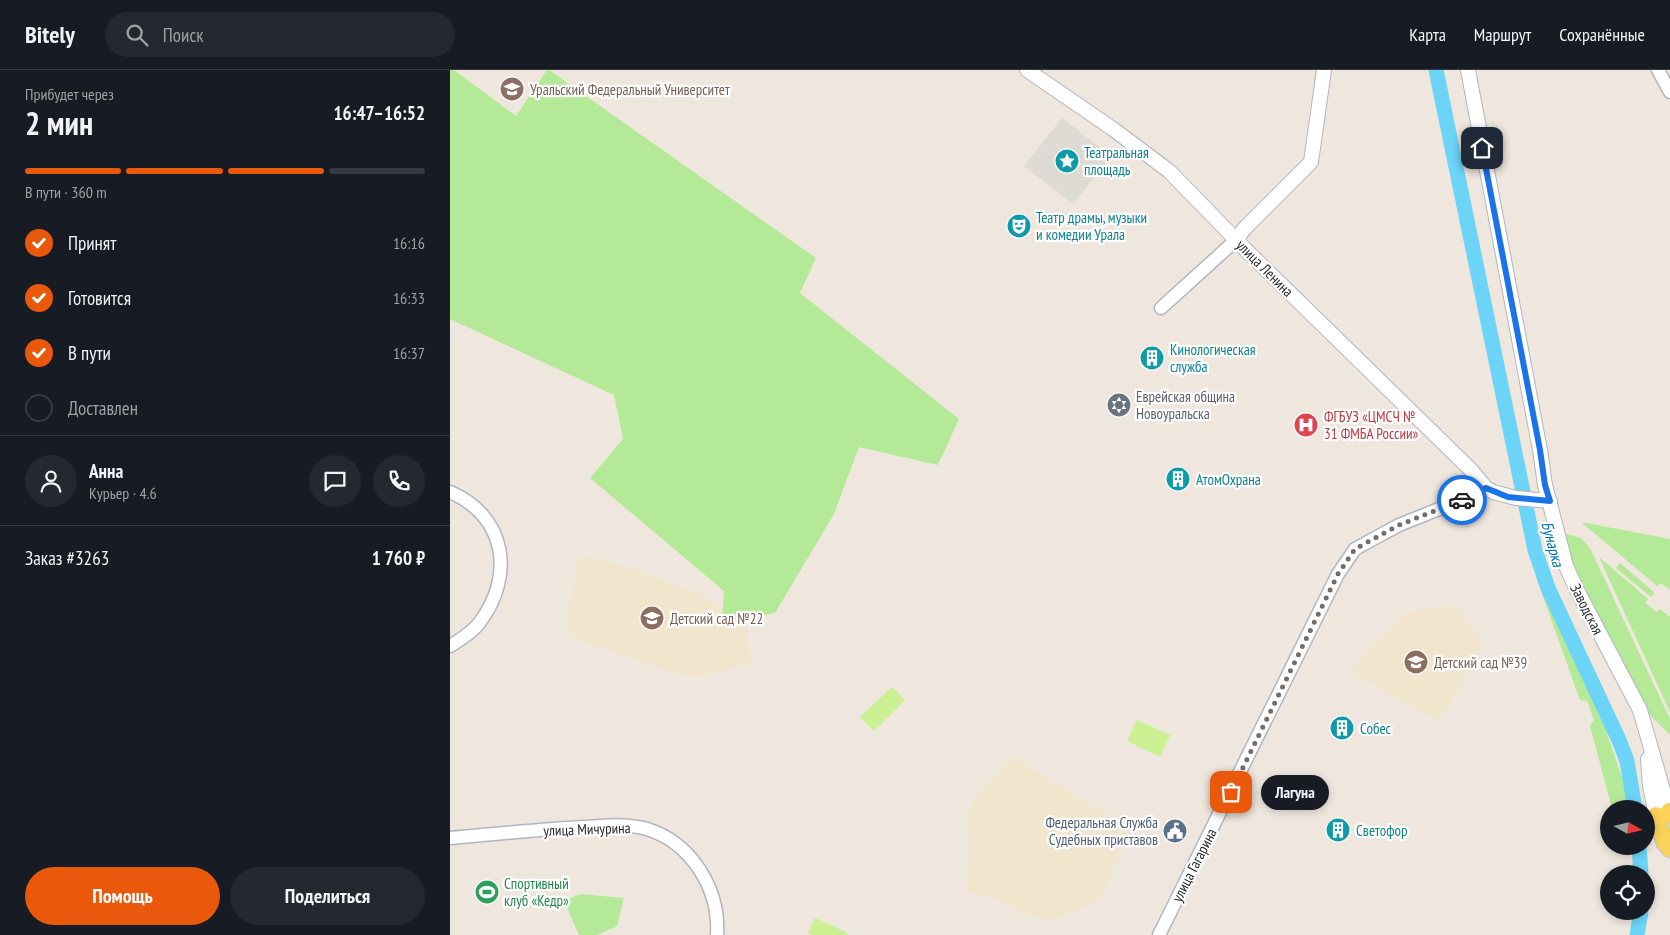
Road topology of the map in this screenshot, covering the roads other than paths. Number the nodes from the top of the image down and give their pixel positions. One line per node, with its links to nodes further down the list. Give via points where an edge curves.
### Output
1 (1027, 70): 6 (main road, улица Ленина, via 1169,171)
2 (1324, 70): 6 (main road, via 1311,162)
3 (1468, 70): 10 (main road, Заводская, via 1539,442)
4 (1658, 70): 5 (street)
5 (1670, 92)
6 (1236, 240): 7 (street); 8 (main road, улица Ленина)
7 (1161, 308)
8 (1486, 488): 10 (main road, via 1516,498); 19 (street, улица Гагарина, via 1399,525 1355,549 1338,574)
9 (450, 492): 11 (street, via 480,513 495,533 502,555 491,604 479,623)
10 (1544, 500): 12 (main road, Заводская, via 1566,566 1640,710)
11 (450, 646)
12 (1646, 731): 13 (main road); 14 (main road)
13 (1670, 785)
14 (1664, 813): 15 (main road); 17 (main road, via 1665,843)
15 (1670, 830)
16 (450, 838): 18 (street, улица Мичурина, via 622,825 647,830 673,842 696,864 709,886 718,915)
17 (1670, 849)
18 (717, 935)
19 (1159, 935)

